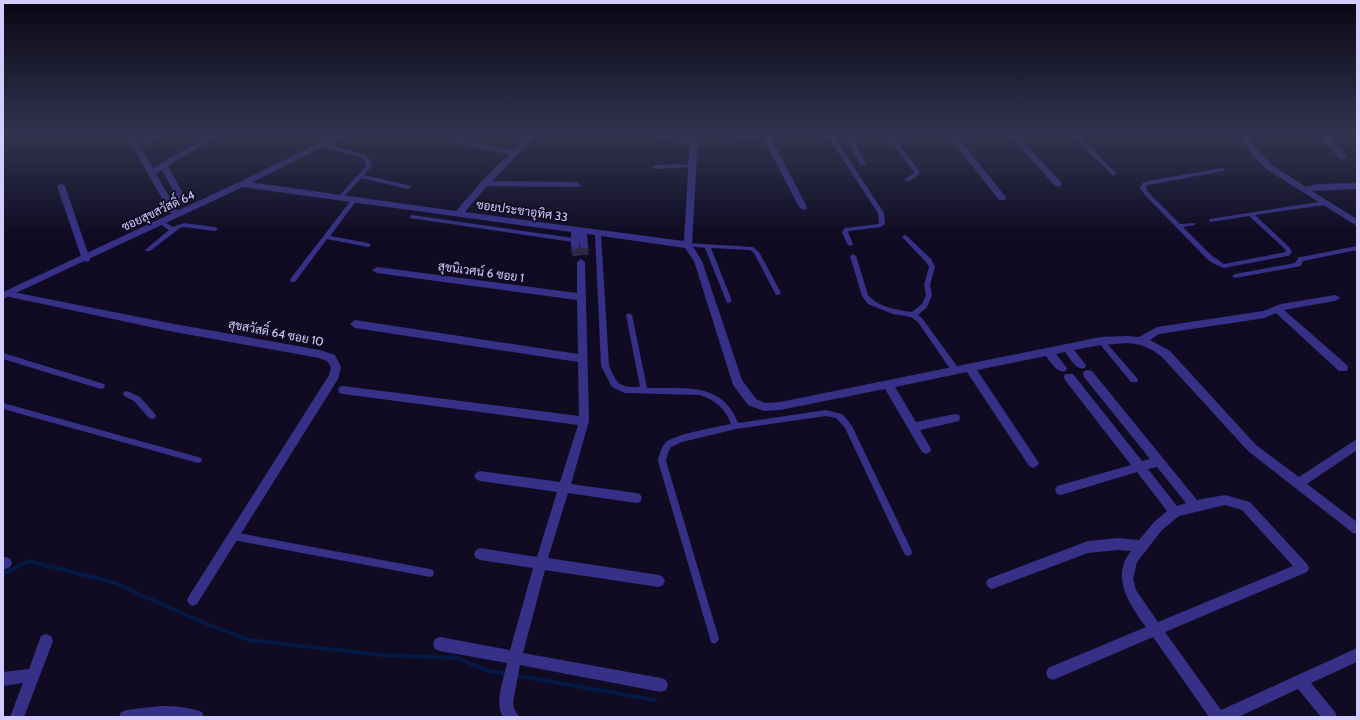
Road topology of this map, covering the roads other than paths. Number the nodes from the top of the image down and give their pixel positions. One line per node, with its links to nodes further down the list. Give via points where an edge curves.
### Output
1 (148, 168): 16 (street)
2 (161, 168): 16 (street)
3 (165, 168): 30 (street)
4 (276, 168): 21 (street, ซอยสุขสวัสดิ์ 64)
5 (368, 168): 18 (lane)
6 (500, 168): 20 (street)
7 (692, 168): 52 (street)
8 (782, 168): 33 (street)
9 (852, 168): 50 (lane, via 882,213 882,224 847,229 845,232)
10 (914, 168): 19 (lane, via 917,174)
11 (978, 168): 29 (street)
12 (1043, 168): 22 (street)
13 (1108, 168): 17 (lane)
14 (1270, 168): 27 (street)
15 (1222, 170): 42 (lane, via 1144,184 1143,188 1147,194)
16 (151, 173): 36 (street)
17 (1114, 174)
18 (360, 176): 26 (lane); 28 (lane)
19 (907, 180)
20 (485, 182): 23 (street); 34 (street)
21 (242, 184): 28 (street, ซอยประชาอุทิศ 33); 36 (street, ซอยสุขสวัสดิ์ 64)
22 (1058, 184)
23 (577, 185)
24 (61, 186): 58 (street)
25 (1357, 186): 27 (street, via 1317,187)
26 (408, 187)
27 (1305, 190): 32 (street)
28 (340, 198): 31 (street, ซอยประชาอุทิศ 33)
29 (1002, 198)
30 (182, 200)
31 (354, 200): 34 (street, ซอยประชาอุทิศ 33); 47 (lane)
32 (1325, 203): 35 (lane); 40 (street)
33 (803, 207)
34 (458, 214): 45 (street, ซอยประชาอุทิศ 33)
35 (1251, 214): 38 (lane); 42 (lane, via 1288,248 1287,254 1224,266 1209,257)
36 (176, 215): 39 (street, ซอยสุขสวัสดิ์ 64)
37 (412, 217): 49 (lane)
38 (1211, 220)
39 (161, 222): 44 (lane); 58 (street, ซอยสุขสวัสดิ์ 64)
40 (1357, 223)
41 (1194, 224): 42 (lane)
42 (1178, 226)
43 (215, 229): 44 (lane, via 188,224)
44 (173, 230): 55 (lane)
45 (579, 231): 46 (street, ซอยประชาอุทิศ 33); 49 (street)
46 (598, 234): 52 (street, ซอยประชาอุทิศ 33); 88 (lane, via 605,366 615,385 625,390)
47 (326, 237): 51 (lane); 61 (lane)
48 (905, 237): 69 (lane, via 932,267 927,285 929,295 925,305)
49 (580, 244)
50 (850, 244)
51 (368, 245)
52 (688, 245): 53 (lane); 83 (street, via 698,261 737,382 752,402 764,406 780,406)
53 (707, 246): 62 (lane, via 751,248 756,252); 66 (lane)
54 (1357, 248): 60 (lane, via 1301,259 1296,265)
55 (148, 250)
56 (853, 256): 69 (lane, via 865,296 870,302 895,312)
57 (580, 258): 64 (street)
58 (86, 259): 63 (street, ซอยสุขสวัสดิ์ 64)
59 (377, 270): 64 (street, สุขนิเวศน์ 6 ซอย 1)
60 (1235, 276)
61 (293, 280)
62 (778, 293)
63 (6, 295): 110 (street, สุขสวัสดิ์ 64 ซอย 10, via 331,358 336,367 334,376)
64 (581, 297): 76 (street)
65 (1335, 298): 67 (street, via 1292,304)
66 (729, 301)
67 (1277, 309): 72 (street, via 1265,314 1157,331); 79 (street)
68 (629, 315): 88 (lane)
69 (912, 315): 80 (lane, via 926,327)
70 (355, 324): 76 (street)
71 (1101, 341): 72 (street, via 1127,338); 73 (street); 82 (lane)
72 (1141, 341): 103 (street, via 1166,354 1252,448)
73 (1067, 348): 74 (street); 84 (street)
74 (1049, 352): 77 (street); 78 (street)
75 (4, 357): 85 (lane)
76 (583, 359): 93 (street)
77 (970, 368): 80 (street); 100 (street)
78 (1062, 368)
79 (1343, 368)
80 (956, 371): 83 (street)
81 (1070, 378): 86 (street)
82 (1134, 380)
83 (888, 384): 95 (street)
84 (1096, 384): 86 (street); 99 (street)
85 (101, 386)
86 (1078, 389): 101 (street)
87 (343, 390): 93 (street)
88 (644, 390): 94 (lane, via 700,392 711,395 730,411)
89 (127, 394): 91 (lane, via 137,399)
90 (3, 406): 98 (lane)
91 (152, 416)
92 (955, 418): 95 (street)
93 (584, 421): 104 (street)
94 (736, 426): 112 (lane, via 826,413 842,417); 120 (lane, via 680,439 668,445 662,461)
95 (913, 427): 97 (street)
96 (1357, 444): 103 (street)
97 (926, 448)
98 (198, 460)
99 (1160, 461): 101 (street); 107 (street)
100 (1033, 463)
101 (1140, 467): 105 (street); 108 (street)
102 (480, 476): 104 (street)
103 (1298, 484): 109 (street)
104 (564, 488): 106 (street); 114 (street)
105 (1061, 490)
106 (636, 498)
107 (1195, 506): 108 (street); 119 (street, via 1225,500 1246,506 1302,568)
108 (1174, 512): 111 (street)
109 (1357, 529)
110 (233, 536): 115 (lane); 118 (street, สุขสวัสดิ์ 64 ซอย 10)
111 (1141, 546): 117 (street, via 1118,544 1088,548); 119 (street, via 1131,560 1127,579 1131,593)
112 (908, 552)
113 (480, 554): 114 (street)
114 (541, 562): 116 (street); 124 (street)
115 (430, 573)
116 (659, 581)
117 (992, 583)
118 (193, 600)
119 (1156, 630): 125 (street); 134 (street)
120 (714, 639)
121 (46, 641): 126 (street)
122 (440, 644): 124 (street)
123 (1357, 655): 128 (street)
124 (515, 658): 129 (street); 133 (street, via 507,694 507,711)
125 (1053, 673)
126 (33, 675): 127 (street); 130 (street)
127 (3, 680)
128 (1300, 681): 135 (street); 136 (street)
129 (661, 685)
130 (18, 717)
131 (126, 717): 132 (street, via 155,712)
132 (197, 717)
133 (512, 717)
134 (1217, 717)
135 (1222, 717)
136 (1330, 717)

